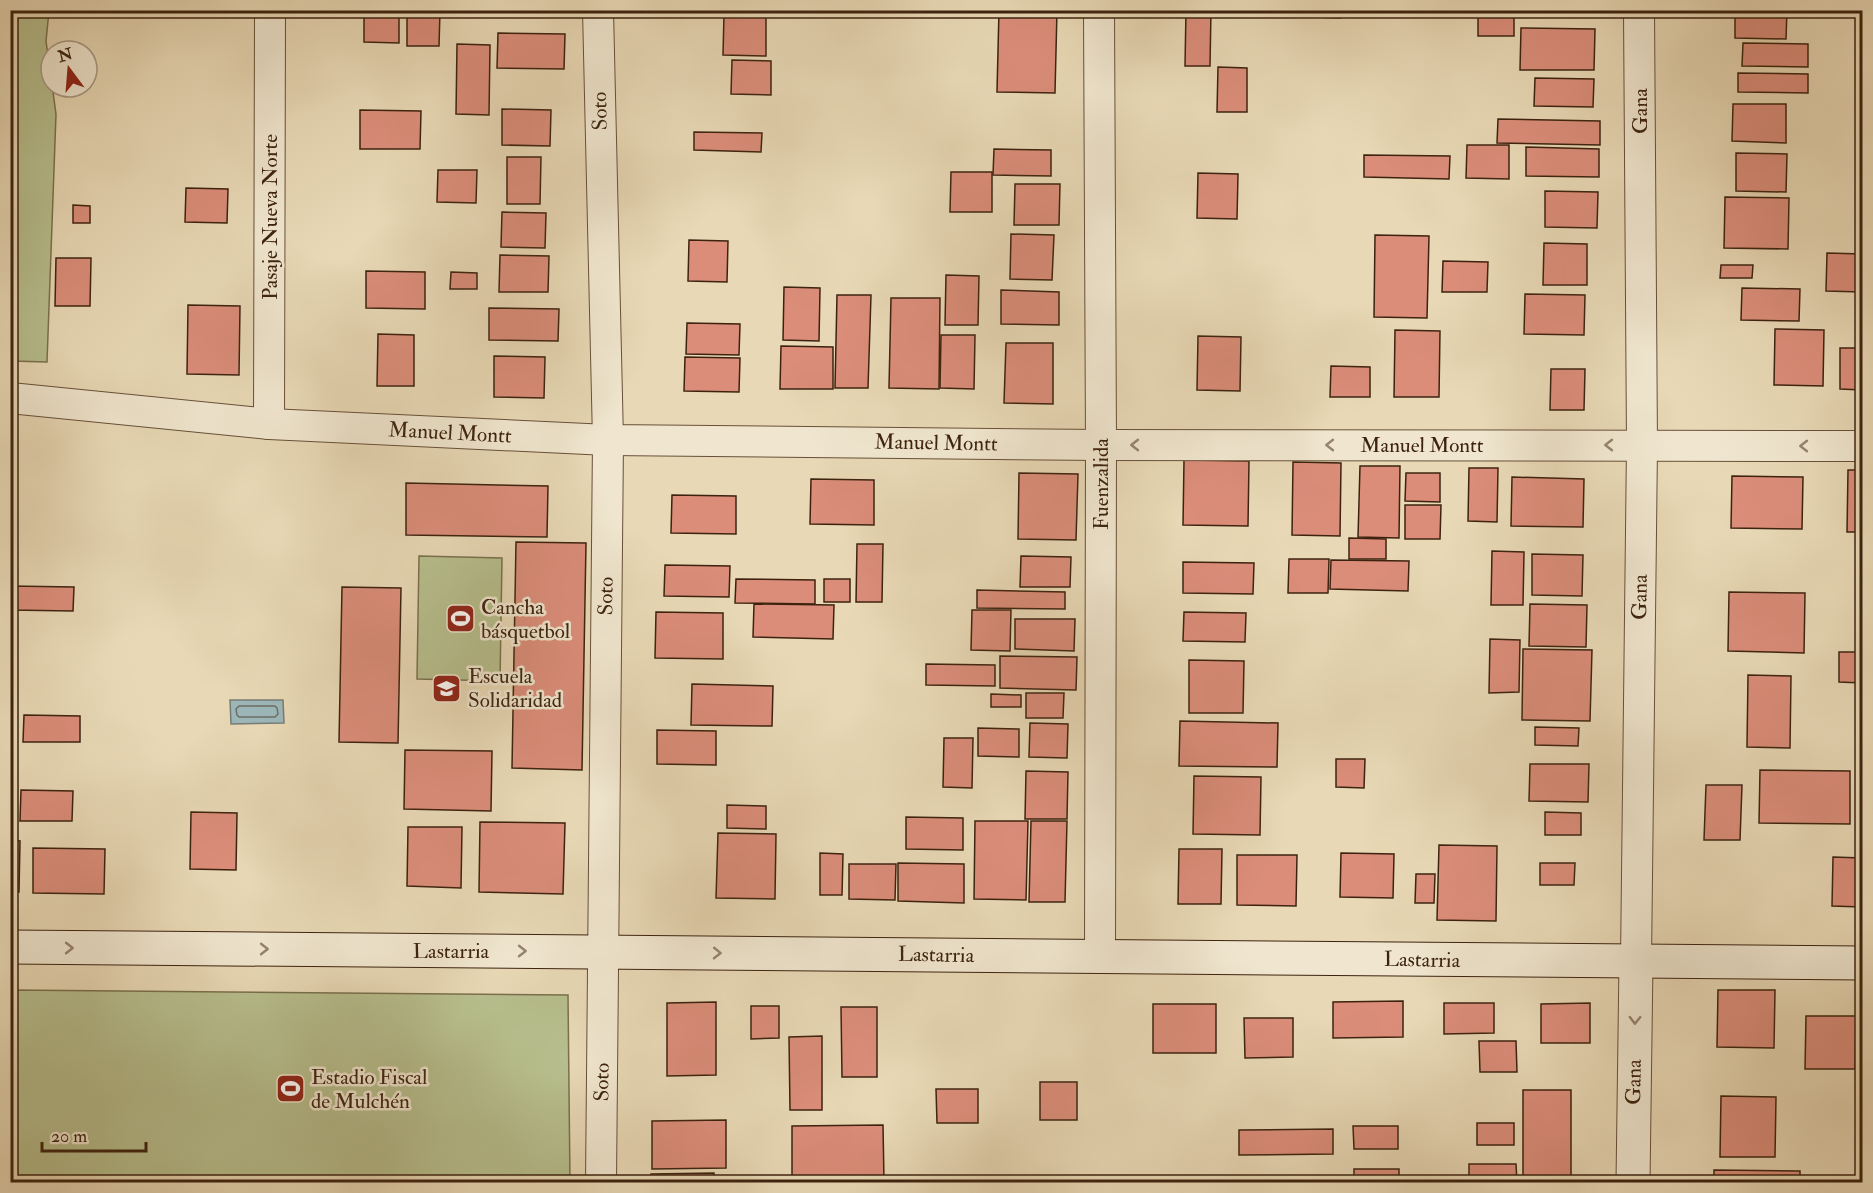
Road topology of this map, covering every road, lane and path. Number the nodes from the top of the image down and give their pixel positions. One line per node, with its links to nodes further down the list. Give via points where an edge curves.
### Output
1 (270, 10): 6 (street, Pasaje Nueva Norte)
2 (598, 10): 7 (street, Soto)
3 (1099, 10): 8 (street, Fuenzalida)
4 (1639, 10): 9 (street, Gana)
5 (10, 398): 6 (street, Manuel Montt)
6 (270, 424): 7 (street, Manuel Montt)
7 (608, 440): 8 (street, Manuel Montt); 12 (street, Soto)
8 (1101, 445): 9 (street, Manuel Montt, one-way to 8); 13 (street, Fuenzalida)
9 (1642, 445): 10 (street, Manuel Montt, one-way to 9); 14 (street, Gana)
10 (1863, 446)
11 (10, 947): 12 (main road, Lastarria, one-way to 12)
12 (603, 953): 13 (main road, Lastarria, one-way to 13); 16 (street, Soto)
13 (1100, 957): 14 (main road, Lastarria)
14 (1636, 962): 15 (main road, Lastarria); 17 (main road, Gana, one-way to 17)
15 (1863, 963)
16 (600, 1182)
17 (1633, 1182)

